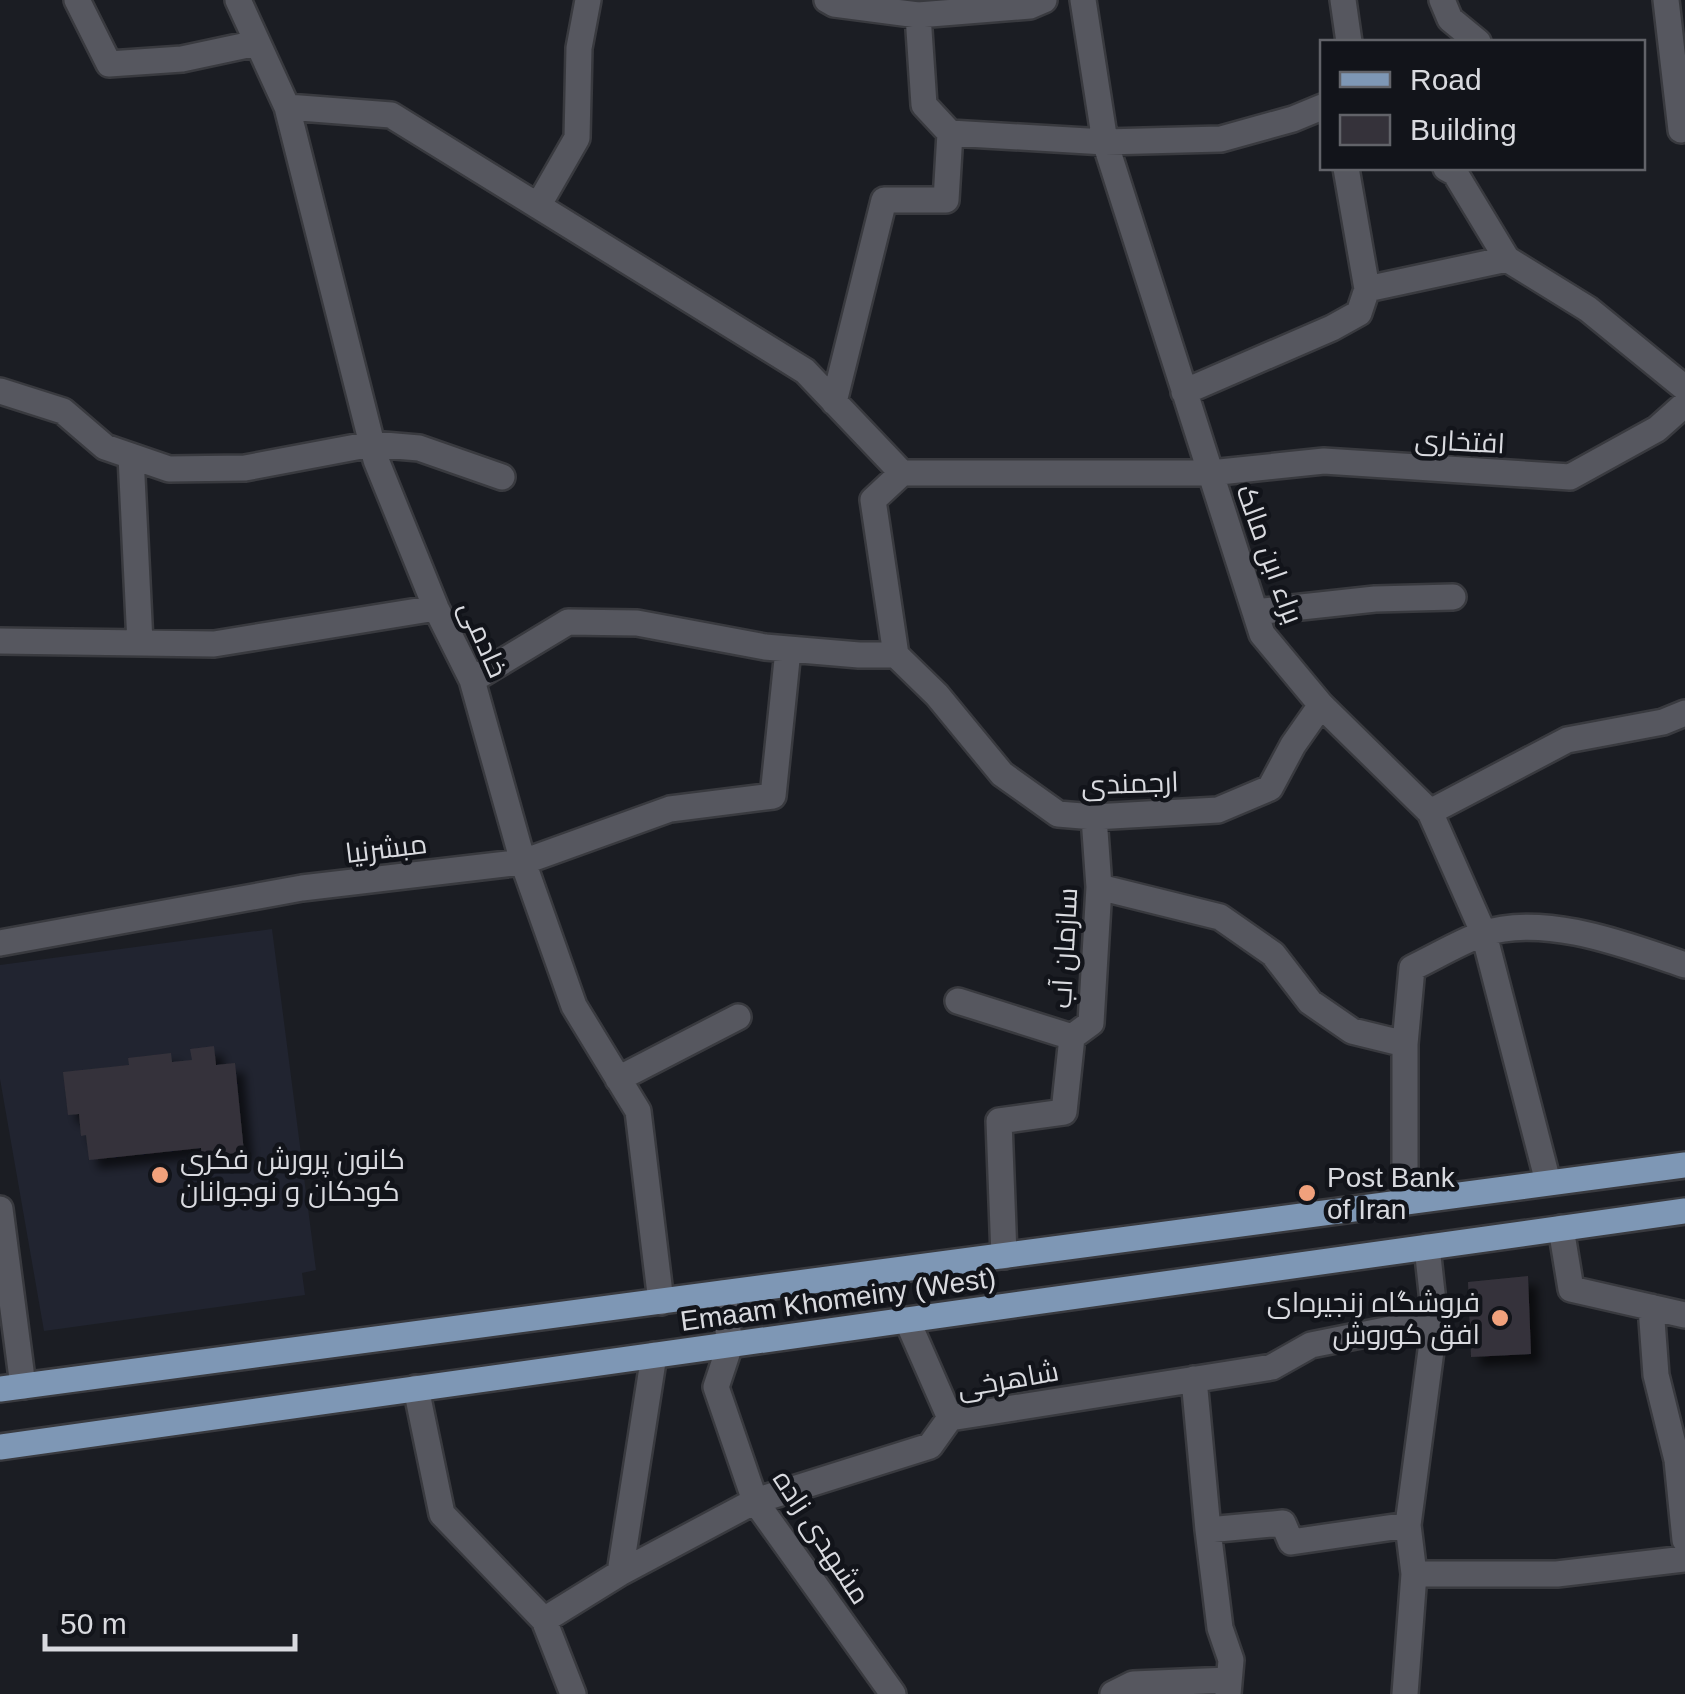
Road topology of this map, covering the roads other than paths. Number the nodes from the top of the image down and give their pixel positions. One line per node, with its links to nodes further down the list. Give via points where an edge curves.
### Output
1 (77, 0): 13 (street, via 109,64 182,59)
2 (238, 0): 13 (street, خادمی)
3 (588, 0): 21 (street, via 579,48 577,138)
4 (827, 0): 10 (street)
5 (1044, 0): 10 (street)
6 (1083, 0): 18 (street, براء ابن مالک)
7 (1342, 0): 11 (street)
8 (1442, 0): 12 (street, via 1450,19)
9 (1666, 0): 16 (street)
10 (918, 15): 17 (street, via 924,104)
11 (1349, 40)
12 (1476, 40)
13 (258, 42): 14 (street, خادمی)
14 (287, 107): 21 (street, via 391,116); 29 (street, خادمی)
15 (1320, 108): 18 (street, via 1221,139)
16 (1680, 130)
17 (950, 133): 18 (street); 27 (street, via 946,200 884,200)
18 (1105, 142): 26 (street, براء ابن مالک)
19 (1346, 170): 23 (street)
20 (1453, 170): 22 (street)
21 (538, 206): 27 (street, via 805,371)
22 (1506, 259): 23 (street); 24 (street, via 1588,309)
23 (1367, 288): 26 (street, via 1359,313)
24 (1685, 388)
25 (0, 391): 30 (street, via 63,411 105,447)
26 (1184, 392): 31 (street, براء ابن مالک)
27 (834, 402): 32 (street)
28 (1685, 404): 31 (street, افتخاری, via 1657,429 1570,478 1324,461)
29 (372, 444): 30 (street, via 244,468 169,469); 33 (street, via 419,448); 35 (street, خادمی)
30 (131, 456): 38 (street)
31 (1210, 473): 32 (street, افتخاری); 36 (street, براء ابن مالک)
32 (902, 474): 40 (street, via 873,500)
33 (502, 477)
34 (1452, 597): 36 (street)
35 (436, 608): 38 (street, via 214,644); 41 (street, خادمی)
36 (1255, 612): 42 (street, براء ابن مالک, via 1262,634)
37 (0, 641): 38 (street)
38 (140, 643)
39 (788, 650): 40 (street); 41 (street, via 637,623 568,622); 46 (street, مبشرنیا, via 773,796 670,809)
40 (896, 656): 45 (street, ارجمندی, via 1002,774 1058,814)
41 (472, 680): 46 (street, خادمی)
42 (1320, 705): 44 (street, براء ابن مالک); 45 (street, ارجمندی, via 1270,788 1218,810)
43 (1685, 713): 44 (street, via 1567,740)
44 (1430, 812): 48 (street, براء ابن مالک)
45 (1094, 817): 47 (street, سازمان آب)
46 (523, 862): 49 (street, مبشرنیا, via 302,888); 55 (street, خادمی, via 574,1006)
47 (1099, 887): 53 (street, سازمان آب, via 1091,1022); 54 (street, via 1220,918 1273,954 1310,1002 1352,1031)
48 (1484, 934): 50 (street, via 1522,927 1596,935); 54 (street, via 1412,968); 57 (street, براء ابن مالک)
49 (0, 943)
50 (1685, 965)
51 (958, 1001): 53 (street)
52 (738, 1017): 55 (street)
53 (1072, 1037): 63 (street, سازمان آب, via 1064,1112 999,1121)
54 (1405, 1044): 58 (street)
55 (618, 1079): 65 (street, خادمی, via 638,1111)
56 (1685, 1166): 57 (main road, Emaam Khomeiny (West))
57 (1548, 1182): 58 (main road, Emaam Khomeiny (West))
58 (1406, 1202): 63 (main road, Emaam Khomeiny (West))
59 (0, 1210): 73 (street)
60 (1685, 1211): 61 (main road, Emaam Khomeiny (West))
61 (1561, 1228): 62 (main road, Emaam Khomeiny (West)); 66 (street, via 1571,1289)
62 (1428, 1247): 68 (main road, Emaam Khomeiny (West)); 69 (street)
63 (1004, 1256): 64 (main road, Emaam Khomeiny (West))
64 (723, 1293): 65 (main road, Emaam Khomeiny (West)); 70 (street)
65 (661, 1302): 73 (main road, Emaam Khomeiny (West))
66 (1651, 1307): 67 (street); 80 (street)
67 (1685, 1315)
68 (907, 1320): 70 (main road, Emaam Khomeiny (West)); 75 (street)
69 (1435, 1320): 72 (street, شاهرخی, via 1311,1345 1272,1366); 78 (street)
70 (730, 1344): 71 (main road, Emaam Khomeiny (West)); 77 (street, مشهدی زاده, via 716,1387)
71 (654, 1355): 74 (main road, Emaam Khomeiny (West)); 82 (street)
72 (1194, 1379): 75 (street, شاهرخی); 79 (street)
73 (12, 1387)
74 (416, 1388): 76 (main road, Emaam Khomeiny (West)); 84 (street, via 442,1514)
75 (950, 1418): 77 (street, شاهرخی, via 930,1446)
76 (0, 1446)
77 (754, 1501): 82 (street, شاهرخی); 87 (street, مشهدی زاده)
78 (1408, 1525): 79 (street, via 1292,1542 1284,1523); 83 (street)
79 (1208, 1530): 85 (street, via 1220,1628 1231,1660)
80 (1685, 1540)
81 (1685, 1559): 83 (street, via 1557,1574)
82 (620, 1574): 84 (street, شاهرخی)
83 (1414, 1574): 89 (street)
84 (544, 1620): 86 (street)
85 (1228, 1687): 88 (street, via 1133,1684)
86 (573, 1694)
87 (893, 1694)
88 (1113, 1694)
89 (1405, 1694)

